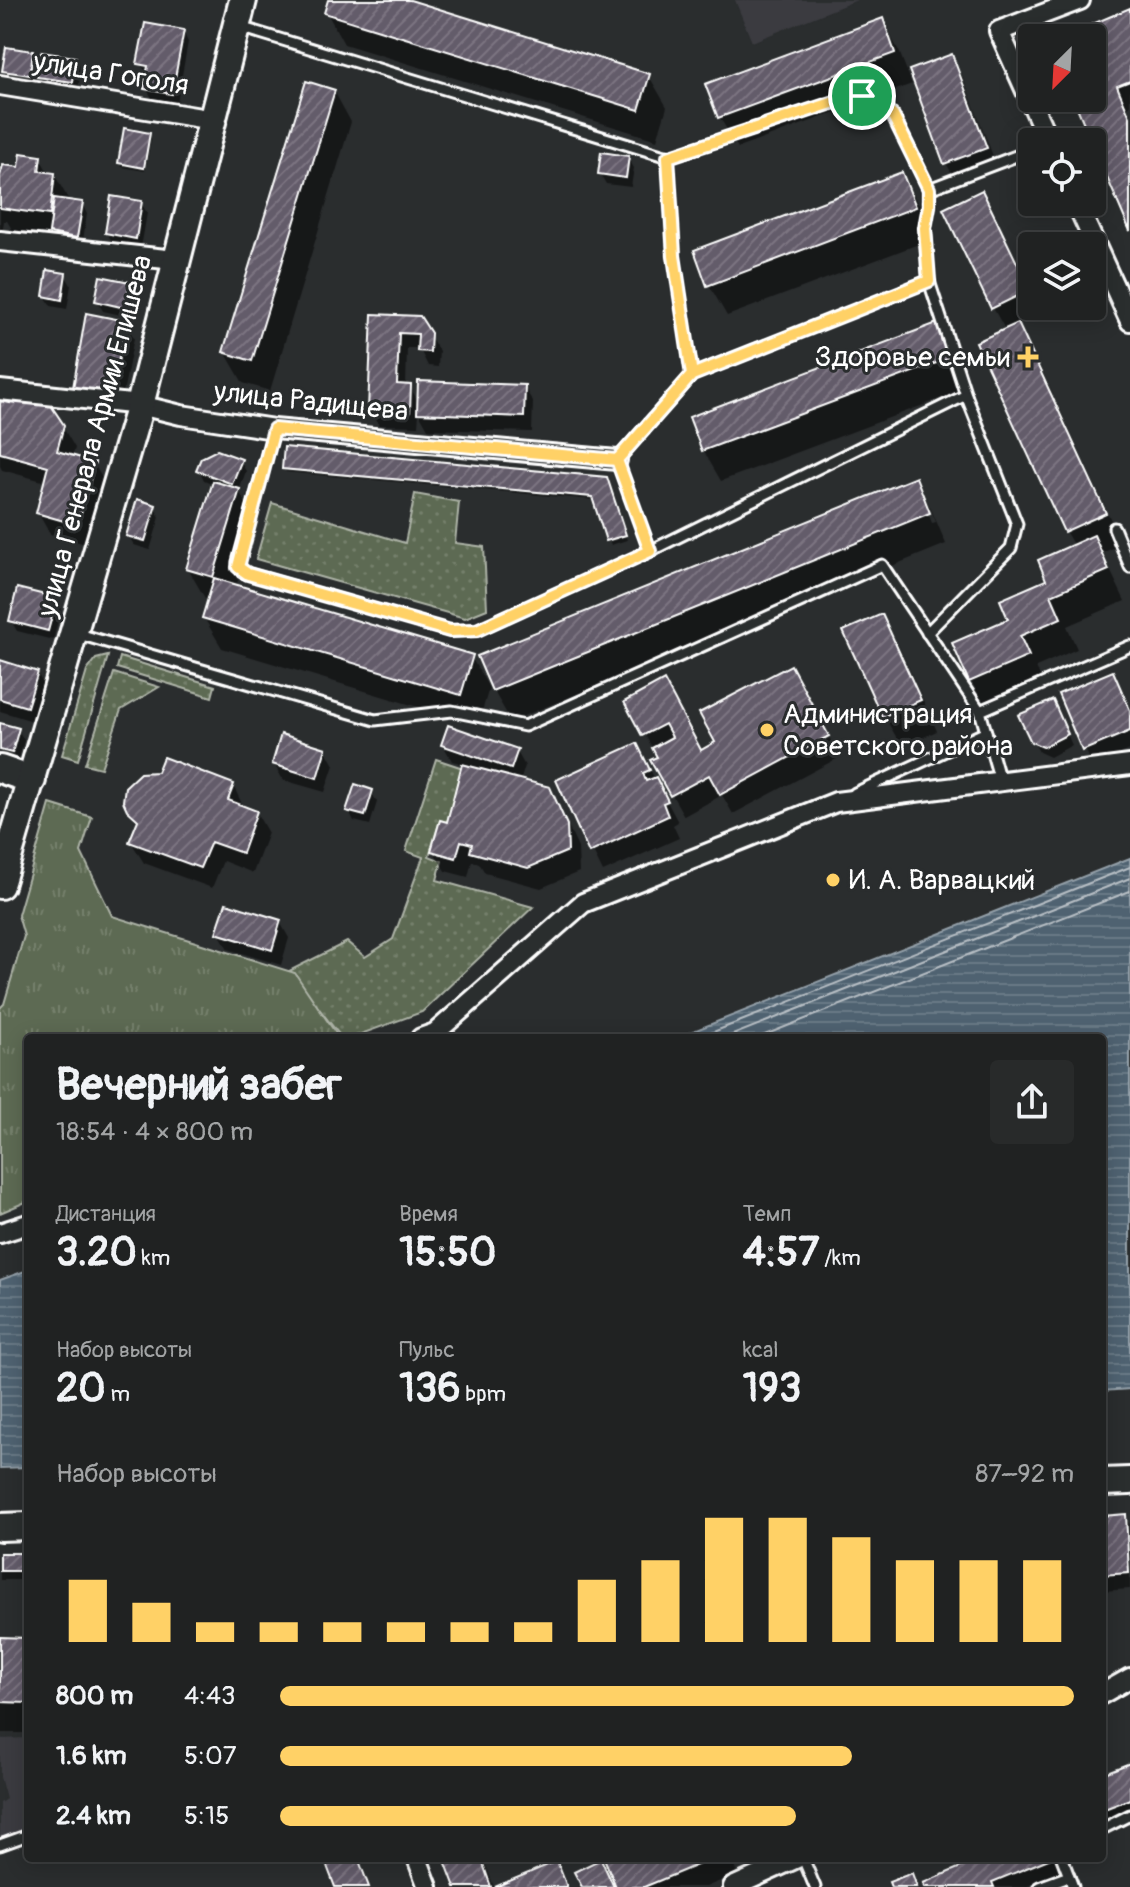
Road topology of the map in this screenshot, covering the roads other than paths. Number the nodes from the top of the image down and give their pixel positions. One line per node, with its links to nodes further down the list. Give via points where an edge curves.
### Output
1 (243, 0): 3 (main road, улица Генерала Армии Епишева)
2 (1080, 0): 6 (street, via 999,31)
3 (237, 26): 5 (main road, улица Генерала Армии Епишева); 8 (lane)
4 (0, 85): 5 (street, улица Гоголя)
5 (213, 120): 12 (main road, улица Генерала Армии Епишева)
6 (1043, 128)
7 (1018, 155): 9 (lane)
8 (668, 157): 9 (lane, via 862,96 876,100 893,116); 15 (lane, via 674,256)
9 (929, 189): 13 (lane)
10 (1082, 216): 14 (street)
11 (0, 241): 12 (street)
12 (175, 260): 18 (main road, улица Генерала Армии Епишева)
13 (929, 281): 15 (lane); 17 (lane)
14 (1130, 321)
15 (692, 375): 20 (lane)
16 (0, 390): 18 (street, улица Радищева)
17 (966, 395): 22 (lane); 25 (lane, via 1015,515 1016,532 1011,548)
18 (140, 405): 19 (street, улица Радищева); 24 (main road, улица Генерала Армии Епишева)
19 (274, 429): 20 (street, улица Радищева); 22 (lane, via 238,562 248,574 463,632)
20 (617, 460): 22 (lane)
21 (1114, 528): 23 (lane)
22 (650, 551)
23 (1130, 567)
24 (75, 633): 25 (lane, via 375,720 452,711 525,726 882,565); 31 (main road, улица Генерала Армии Епишева)
25 (927, 633): 27 (lane)
26 (1130, 646): 27 (lane)
27 (980, 711): 28 (lane)
28 (986, 732): 32 (lane); 33 (lane)
29 (1130, 765): 32 (street)
30 (0, 769): 31 (main road)
31 (32, 780): 34 (main road, улица Генерала Армии Епишева)
32 (1000, 781): 33 (street)
33 (836, 802): 35 (street, via 583,903)
34 (0, 885)
35 (432, 1034)
36 (24, 1225): 37 (street)
37 (0, 1233)
38 (1130, 1481): 39 (main road)
39 (1106, 1482)
40 (24, 1526): 41 (main road)
41 (0, 1527)
42 (1130, 1678): 43 (street)
43 (1106, 1692)
44 (1130, 1815): 45 (lane)
45 (1106, 1827)
46 (24, 1836): 47 (lane)
47 (0, 1845)
48 (419, 1862): 53 (street)
49 (791, 1862): 54 (street)
50 (802, 1862): 55 (lane)
51 (1064, 1862): 52 (lane)
52 (1069, 1876): 56 (lane); 57 (lane)
53 (428, 1887)
54 (733, 1887)
55 (815, 1887)
56 (1039, 1887)
57 (1073, 1887)

